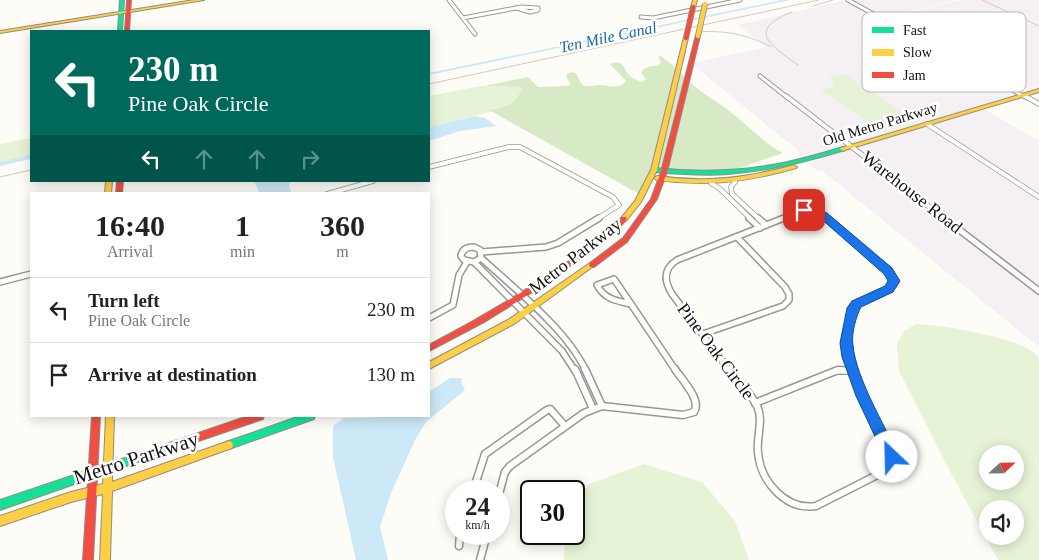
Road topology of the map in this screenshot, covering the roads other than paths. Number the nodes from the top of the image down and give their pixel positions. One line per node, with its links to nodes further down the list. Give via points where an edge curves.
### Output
1 (122, 0): 11 (main road)
2 (130, 0): 11 (main road)
3 (202, 0): 11 (main road)
4 (449, 0): 13 (street)
5 (740, 0): 12 (street, via 653,18)
6 (848, 0): 10 (street)
7 (705, 2): 29 (main road, Metro Parkway, bridge)
8 (694, 3): 28 (main road, Metro Parkway, bridge)
9 (516, 8): 9 (street, via 530,12 538,10 530,7); 13 (street)
10 (870, 12)
11 (125, 13): 14 (main road); 15 (main road); 16 (main road)
12 (641, 17)
13 (463, 18): 17 (street)
14 (120, 30)
15 (127, 30)
16 (0, 32)
17 (475, 34)
18 (760, 76): 24 (street, Warehouse Road)
19 (1039, 90): 21 (main road, Old Metro Parkway)
20 (1017, 92): 21 (street)
21 (1022, 95): 22 (street); 23 (main road, Old Metro Parkway)
22 (1039, 104)
23 (927, 124): 24 (main road, Old Metro Parkway); 37 (street)
24 (853, 147): 25 (main road, Old Metro Parkway); 48 (street, Warehouse Road)
25 (815, 158): 27 (main road, Old Metro Parkway); 30 (main road, Old Metro Parkway)
26 (430, 167): 43 (street, via 520,147 613,197 619,206 558,243)
27 (775, 167): 29 (main road, Old Metro Parkway, via 719,175); 30 (main road, via 775,172)
28 (652, 174): 29 (main road, Old Metro Parkway); 49 (main road, Metro Parkway, via 631,212 609,236)
29 (662, 176): 33 (main road, Old Metro Parkway, via 690,183); 52 (main road, Metro Parkway, via 647,213 625,240)
30 (766, 176): 32 (main road, Old Metro Parkway)
31 (369, 182): 34 (street)
32 (736, 182): 33 (main road, Old Metro Parkway); 35 (street, via 731,187)
33 (711, 183): 36 (street)
34 (334, 192)
35 (732, 194): 36 (street); 38 (street)
36 (726, 196): 39 (street)
37 (1039, 197)
38 (753, 214): 39 (street); 40 (street)
39 (747, 216): 41 (street)
40 (766, 225): 41 (street, Pine Oak Circle); 58 (street, Pine Oak Circle, via 804,210 819,213 893,278 892,287 853,308 846,343)
41 (760, 228): 42 (street, Pine Oak Circle)
42 (737, 237): 55 (street, Pine Oak Circle, via 677,260 667,269 665,280 669,288); 55 (street, via 785,288 790,300 783,306)
43 (481, 255): 44 (street, via 474,247 465,249 460,256); 45 (street); 49 (street)
44 (466, 262): 45 (street); 54 (street, via 459,276 453,305)
45 (474, 262): 50 (street)
46 (30, 274): 47 (street)
47 (0, 282)
48 (1039, 291)
49 (522, 295): 50 (main road, Metro Parkway); 52 (street)
50 (512, 302): 53 (street); 56 (main road, Metro Parkway)
51 (631, 304): 51 (street, via 614,279 597,285 607,298); 60 (street, via 694,397 697,409 683,415)
52 (533, 307): 53 (main road, Metro Parkway); 60 (street, via 575,350)
53 (524, 313): 57 (main road, Metro Parkway); 61 (street, via 566,356)
54 (430, 317)
55 (703, 334): 59 (street, Pine Oak Circle)
56 (430, 347)
57 (430, 365)
58 (854, 371): 59 (street, via 838,370); 59 (street, Pine Oak Circle, via 890,452 891,465 886,471 810,508 798,507 784,500 761,467 758,454 760,418)
59 (755, 404)
60 (602, 406): 61 (street)
61 (593, 409): 66 (street)
62 (96, 417): 68 (main road)
63 (110, 417): 67 (main road)
64 (257, 417): 67 (main road, Metro Parkway)
65 (308, 417): 71 (main road, Metro Parkway)
66 (565, 426): 69 (street, via 550,409 547,410 485,454); 70 (street, via 510,466)
67 (108, 468): 68 (main road, Metro Parkway); 71 (main road)
68 (93, 474): 72 (main road); 73 (main road, Metro Parkway)
69 (477, 480)
70 (503, 480)
71 (107, 488): 72 (main road, Metro Parkway); 77 (main road)
72 (91, 492): 74 (main road, Metro Parkway); 76 (main road)
73 (0, 505)
74 (0, 521)
75 (484, 545): 78 (street)
76 (88, 560)
77 (104, 560)
78 (480, 560)

